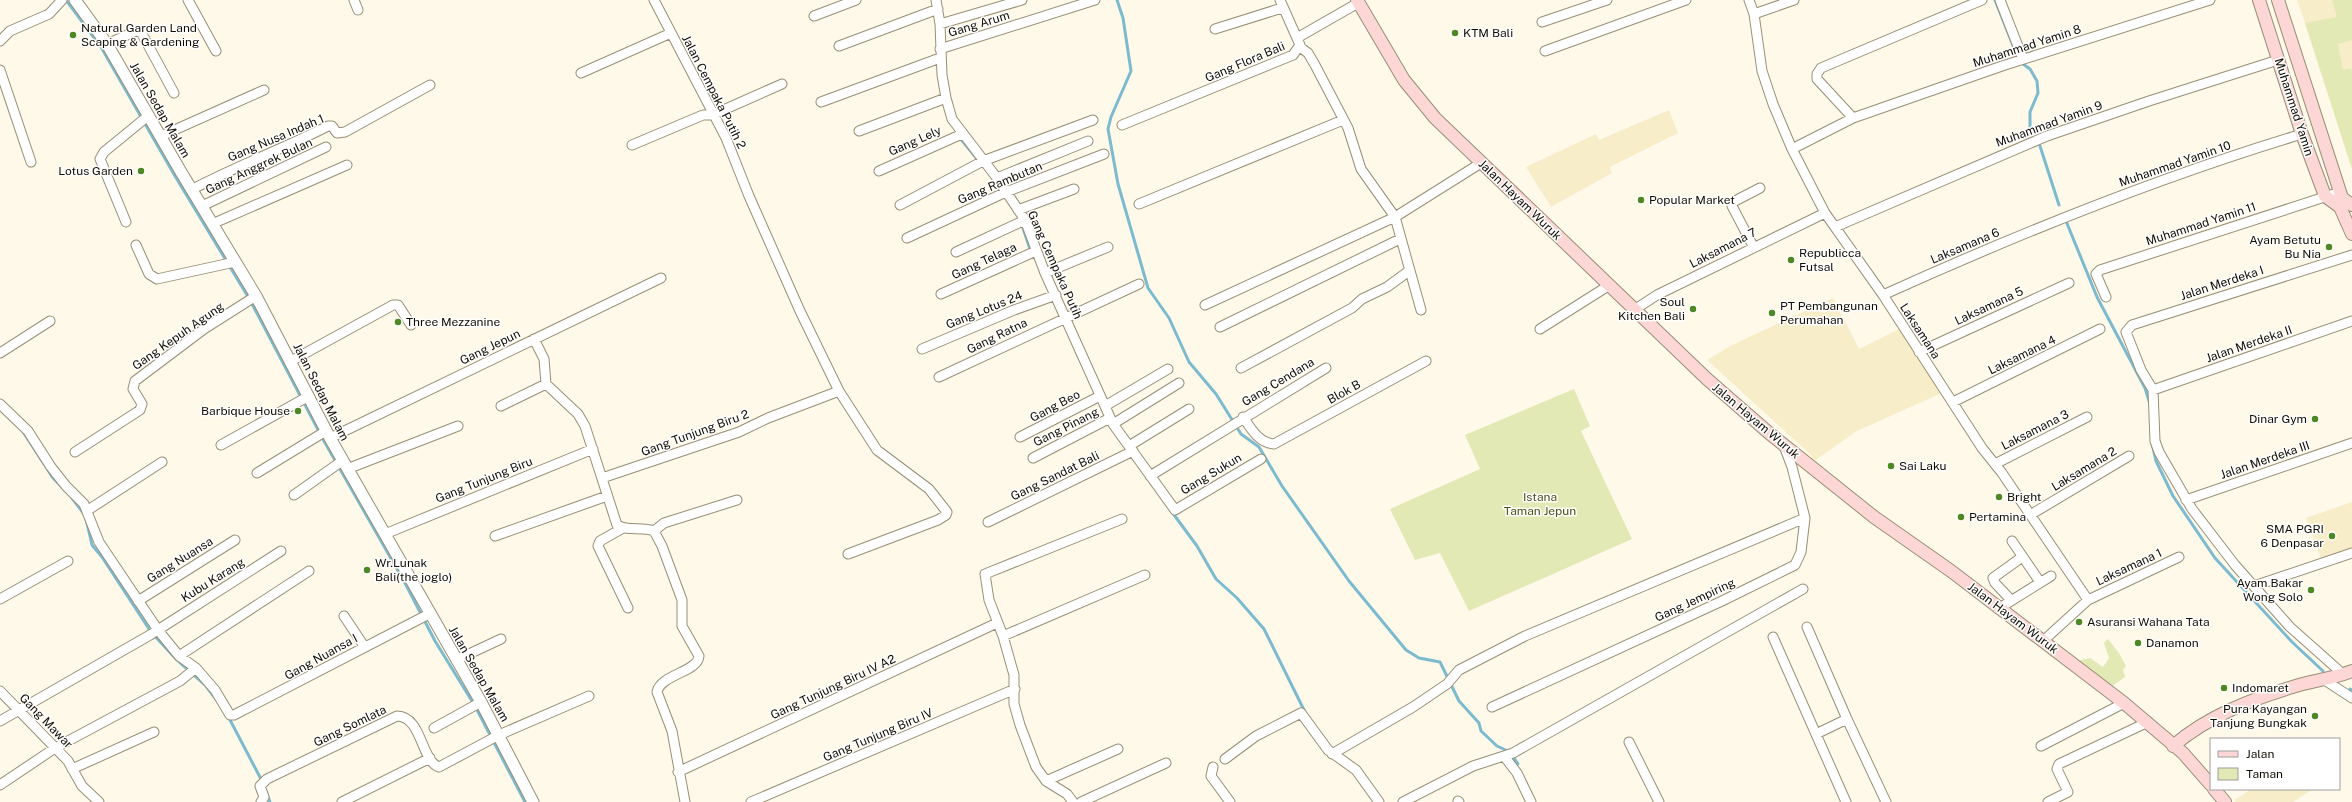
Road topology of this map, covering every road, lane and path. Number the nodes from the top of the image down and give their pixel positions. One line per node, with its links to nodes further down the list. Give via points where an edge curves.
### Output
1 (62, 0): 28 (street, via 49,14 10,31)
2 (75, 0): 30 (street, Jalan Sedap Malam)
3 (188, 0): 32 (street)
4 (354, 0): 21 (street)
5 (654, 0): 27 (street, Jalan Cempaka Putih 2)
6 (856, 0): 23 (street)
7 (1022, 0): 25 (street)
8 (1095, 0): 34 (street, Gang Arum)
9 (1607, 0): 24 (street)
10 (1686, 0): 33 (street)
11 (1748, 0): 22 (street, Laksamana)
12 (1794, 0): 22 (street)
13 (1982, 0): 46 (street, via 1820,68 1816,74 1818,79)
14 (2000, 0): 35 (street)
15 (2210, 0): 35 (street, Muhammad Yamin 8)
16 (2259, 0): 36 (main road, Muhammad Yamin)
17 (2278, 0): 71 (main road, Muhammad Yamin)
18 (1358, 1): 29 (street, Gang Flora Bali); 62 (main road, Jalan Hayam Wuruk, via 1414,94)
19 (937, 4): 25 (street, Gang Cempaka Putih); 31 (street)
20 (1281, 4): 26 (street); 29 (street)
21 (358, 10)
22 (1754, 14): 58 (street, Laksamana, via 1762,71)
23 (814, 16)
24 (1542, 22)
25 (940, 24): 34 (street, Gang Cempaka Putih)
26 (1215, 29)
27 (671, 34): 38 (street); 45 (street, Jalan Cempaka Putih 2)
28 (0, 41)
29 (1299, 42): 49 (street, via 1316,65); 50 (street, Gang Flora Bali, via 1293,55)
30 (107, 44): 42 (street, via 136,31 141,32); 47 (street, Jalan Sedap Malam)
31 (839, 46)
32 (216, 51)
33 (1545, 51)
34 (940, 53): 43 (street, Gang Cempaka Putih); 44 (street, Gang Arum)
35 (2023, 59): 46 (street, Muhammad Yamin 8)
36 (2278, 60): 53 (main road, Muhammad Yamin); 82 (street, Muhammad Yamin 9, via 2047,136)
37 (0, 70): 60 (street)
38 (581, 73)
39 (782, 84): 45 (street)
40 (430, 85): 68 (street, Gang Nusa Indah 1, via 345,132 337,134 332,126 328,126 301,141 238,166)
41 (264, 90): 54 (street)
42 (174, 93)
43 (946, 98): 51 (street); 52 (street, Gang Cempaka Putih, via 952,119)
44 (821, 102)
45 (712, 115): 56 (street, via 703,114); 127 (street, Jalan Cempaka Putih 2, via 726,138 800,311)
46 (1853, 118): 58 (street, Muhammad Yamin 8)
47 (144, 119): 54 (street, Jalan Sedap Malam); 80 (street, via 100,158)
48 (1093, 120): 61 (street)
49 (1343, 120): 72 (street); 77 (street, via 1361,169)
50 (1122, 126)
51 (859, 131)
52 (962, 134): 61 (street, Gang Cempaka Putih); 64 (street, Gang Lely)
53 (2302, 134): 70 (main road, Muhammad Yamin); 79 (street, Muhammad Yamin 10, via 2195,168)
54 (160, 136): 68 (street, Jalan Sedap Malam)
55 (1088, 141): 65 (street)
56 (632, 145)
57 (326, 148): 73 (street, Gang Anggrek Bulan)
58 (1792, 149): 76 (street, Laksamana)
59 (1104, 154): 69 (street, Gang Rambutan)
60 (31, 162)
61 (983, 162): 65 (street, Gang Cempaka Putih); 74 (street)
62 (1481, 162): 77 (street); 98 (main road, Jalan Hayam Wuruk)
63 (347, 164): 81 (street)
64 (879, 171)
65 (997, 178): 69 (street, Gang Cempaka Putih)
66 (1074, 188): 75 (street)
67 (1760, 188): 87 (street, via 1733,202 1732,206)
68 (191, 190): 73 (street, Jalan Sedap Malam)
69 (1006, 192): 75 (street, Gang Cempaka Putih); 84 (street, Gang Rambutan)
70 (2325, 196): 71 (main road); 102 (street, Muhammad Yamin 11, via 2100,270 2096,274)
71 (2343, 200): 83 (main road, Muhammad Yamin)
72 (1139, 204)
73 (202, 206): 81 (street, Jalan Sedap Malam)
74 (900, 206)
75 (1018, 210): 78 (street, Gang Cempaka Putih)
76 (1825, 213): 82 (street, Laksamana); 87 (street, Laksamana 7)
77 (1395, 217): 85 (street); 104 (street)
78 (1025, 220): 89 (street, Gang Cempaka Putih); 90 (street)
79 (2057, 221): 101 (street, Laksamana 6)
80 (126, 222)
81 (212, 224): 92 (street, Jalan Sedap Malam)
82 (1835, 227): 101 (street, Laksamana)
83 (2352, 234)
84 (907, 238)
85 (1400, 239): 93 (street); 111 (street)
86 (136, 245): 92 (street, via 149,274 157,279)
87 (1754, 246): 106 (street, Laksamana 7, via 1651,298)
88 (1108, 247): 94 (street)
89 (1036, 251): 94 (street, Gang Cempaka Putih); 99 (street, Gang Telaga)
90 (956, 252)
91 (2352, 255): 126 (street, Jalan Merdeka I, via 2132,325 2126,332 2141,370)
92 (233, 263): 103 (street, Jalan Sedap Malam)
93 (1409, 271): 105 (street); 120 (street, via 1387,287 1362,299 1352,308)
94 (1045, 273): 100 (street, Gang Cempaka Putih)
95 (661, 278): 114 (street, Gang Jepun)
96 (2069, 283): 116 (street, Laksamana 5)
97 (1138, 284): 107 (street, Gang Ratna)
98 (1608, 286): 106 (main road, Jalan Hayam Wuruk); 112 (street)
99 (942, 294)
100 (1056, 295): 107 (street, Gang Cempaka Putih); 115 (street, Gang Lotus 24)
101 (1883, 295): 116 (street, Laksamana)
102 (2106, 297)
103 (251, 299): 118 (street, Jalan Sedap Malam); 147 (street, Gang Kepuh Agung, via 204,329 135,381 133,389 142,404 140,410)
104 (1205, 305)
105 (1421, 310)
106 (1634, 310): 144 (main road, Jalan Hayam Wuruk, via 1707,379)
107 (1065, 316): 123 (street, Gang Ratna); 128 (street, Gang Cempaka Putih)
108 (50, 321): 117 (street)
109 (2352, 321): 126 (street, Jalan Merdeka II)
110 (411, 326): 118 (street, via 398,306 393,304)
111 (1220, 327)
112 (1540, 329)
113 (2100, 329): 130 (street, Laksamana 4)
114 (534, 339): 125 (street, via 544,359); 139 (street, Gang Jepun)
115 (922, 349)
116 (1919, 352): 130 (street, Laksamana)
117 (0, 353)
118 (291, 361): 129 (street, Jalan Sedap Malam)
119 (1426, 361): 142 (street, Blok B)
120 (1241, 368)
121 (1326, 368): 136 (street, Gang Cendana)
122 (1168, 369): 133 (street)
123 (939, 377)
124 (1179, 383): 137 (street, Gang Pinang)
125 (546, 384): 132 (street); 145 (street, via 578,414)
126 (2153, 390): 160 (street, via 2155,441)
127 (839, 391): 156 (street, Gang Tunjung Biru 2, via 739,432); 175 (street, Jalan Cempaka Putih 2, via 877,450 929,489 947,512 938,520)
128 (1100, 396): 133 (street, Gang Cempaka Putih); 140 (street, Gang Beo)
129 (304, 399): 139 (street, Jalan Sedap Malam); 143 (street)
130 (1953, 402): 152 (street, Laksamana)
131 (0, 404): 161 (street, via 28,432 51,467)
132 (501, 406)
133 (1105, 406): 137 (street, Gang Cempaka Putih)
134 (1189, 410): 146 (street, Gang Sandat Bali)
135 (2087, 417): 152 (street, Laksamana 3)
136 (1240, 419): 142 (street, Gang Cendana, via 1266,444); 155 (street)
137 (1112, 421): 146 (street, Gang Cempaka Putih); 149 (street, Gang Pinang)
138 (458, 426): 153 (street)
139 (324, 434): 153 (street, Jalan Sedap Malam); 154 (street, Gang Jepun)
140 (1020, 437)
141 (2352, 443): 160 (street, Jalan Merdeka III)
142 (1274, 444)
143 (221, 445)
144 (1784, 446): 165 (street, Gang Jempiring); 190 (main road, Jalan Hayam Wuruk)
145 (593, 449): 156 (street); 169 (street, Gang Tunjung Biru)
146 (1131, 449): 155 (street, Gang Cempaka Putih); 166 (street, Gang Sandat Bali)
147 (75, 452)
148 (2129, 456): 163 (street, Laksamana 2)
149 (1033, 458)
150 (1261, 459): 162 (street, Gang Sukun)
151 (162, 462): 161 (street)
152 (1995, 464): 163 (street, Laksamana)
153 (341, 465): 157 (street); 169 (street, Jalan Sedap Malam)
154 (257, 473)
155 (1150, 476): 162 (street, Gang Cempaka Putih)
156 (602, 478): 158 (street)
157 (294, 495)
158 (607, 496): 167 (street, via 617,525); 170 (street)
159 (737, 500): 168 (street, via 664,523)
160 (2186, 500): 183 (street)
161 (88, 510): 188 (street, via 93,531 99,542)
162 (1175, 510)
163 (2030, 515): 187 (street, Laksamana)
164 (1122, 518): 193 (street, via 985,574 989,600)
165 (1806, 518): 212 (street, Gang Jempiring, via 1801,552 1795,565); 226 (street, via 1525,636 1459,670 1449,682)
166 (988, 522)
167 (623, 528): 168 (street, via 648,528); 189 (street, via 600,541 598,546)
168 (654, 531): 233 (street, via 682,600 682,626 699,656 695,664 662,683 657,692 672,731)
169 (385, 534): 192 (street, Jalan Sedap Malam)
170 (495, 536)
171 (235, 540): 188 (street, Gang Nuansa)
172 (2012, 541): 176 (street)
173 (281, 551): 195 (street, Kubu Karang)
174 (2352, 553): 183 (street)
175 (848, 554)
176 (2022, 557): 182 (street); 186 (street, via 1993,578)
177 (2179, 557): 187 (street, Laksamana 1)
178 (68, 561): 185 (street)
179 (309, 571): 201 (street)
180 (1145, 575): 196 (street)
181 (2051, 576): 182 (street)
182 (2040, 582): 186 (street)
183 (2254, 586): 204 (street, via 2290,627)
184 (1803, 589): 227 (street)
185 (0, 598)
186 (2011, 600): 190 (street)
187 (2088, 600): 199 (street)
188 (138, 601): 195 (street)
189 (628, 608)
190 (1998, 609): 199 (main road, Jalan Hayam Wuruk)
191 (344, 616): 200 (street)
192 (425, 616): 200 (street, Gang Nuansa I); 202 (street, Jalan Sedap Malam)
193 (997, 623): 196 (street); 233 (street, Gang Tunjung Biru IV A2)
194 (1807, 627): 214 (street)
195 (154, 632): 201 (street); 213 (street, Kubu Karang)
196 (1003, 636): 206 (street, via 1014,675)
197 (1773, 637): 219 (street)
198 (501, 639): 202 (street)
199 (2043, 641): 210 (main road, Jalan Hayam Wuruk)
200 (364, 646): 203 (street, Gang Nuansa I, via 234,715 227,712 215,690)
201 (179, 656): 203 (street)
202 (456, 660): 211 (street, Jalan Sedap Malam)
203 (193, 671): 224 (street, via 180,681)
204 (2348, 673): 205 (main road)
205 (2323, 679): 209 (street); 223 (main road, via 2263,697 2225,713 2197,728)
206 (1015, 689): 234 (street, via 1014,704 1020,725 1036,767); 243 (street, Gang Tunjung Biru IV)
207 (0, 691): 213 (street, Gang Mawar)
208 (589, 696): 220 (street)
209 (2352, 698)
210 (2124, 703): 216 (main road, Jalan Hayam Wuruk); 222 (street)
211 (476, 705): 217 (street); 220 (street, Jalan Sedap Malam)
212 (1492, 707)
213 (20, 710): 215 (street, Kubu Karang); 224 (street, Gang Mawar)
214 (1847, 719): 219 (street); 252 (street)
215 (0, 722)
216 (2148, 722): 223 (main road, Jalan Hayam Wuruk); 253 (street, via 2059,764 2057,769 2068,792)
217 (434, 728)
218 (154, 732): 232 (street)
219 (1816, 734): 251 (street)
220 (494, 738): 228 (street, via 439,767); 241 (street, Jalan Sedap Malam)
221 (1629, 742): 250 (street)
222 (2041, 746)
223 (2173, 746): 235 (main road, Jalan Hayam Wuruk)
224 (55, 748): 232 (street, Gang Mawar); 236 (street)
225 (1118, 749): 234 (street)
226 (1332, 754): 229 (street, via 1302,713 1256,736); 247 (street, via 1356,770)
227 (1508, 754): 248 (street, via 1473,766); 249 (street)
228 (430, 758): 239 (street, Gang Somlata, via 413,726 407,719 397,716 264,781 264,797); 240 (street)
229 (1225, 760)
230 (1166, 764): 245 (street)
231 (1213, 767): 246 (street, via 1210,776)
232 (72, 769): 238 (street, Gang Mawar, via 83,788)
233 (678, 772): 242 (street)
234 (1046, 781): 244 (street, via 1067,794)
235 (2210, 784)
236 (0, 785)
237 (2215, 790): 254 (main road)
238 (100, 802)
239 (261, 802)
240 (342, 802)
241 (533, 802)
242 (685, 802)
243 (751, 802)
244 (1073, 802)
245 (1082, 802)
246 (1230, 802)
247 (1379, 802)
248 (1403, 802)
249 (1531, 802)
250 (1658, 802)
251 (1846, 802)
252 (1886, 802)
253 (2048, 802)
254 (2225, 802)

